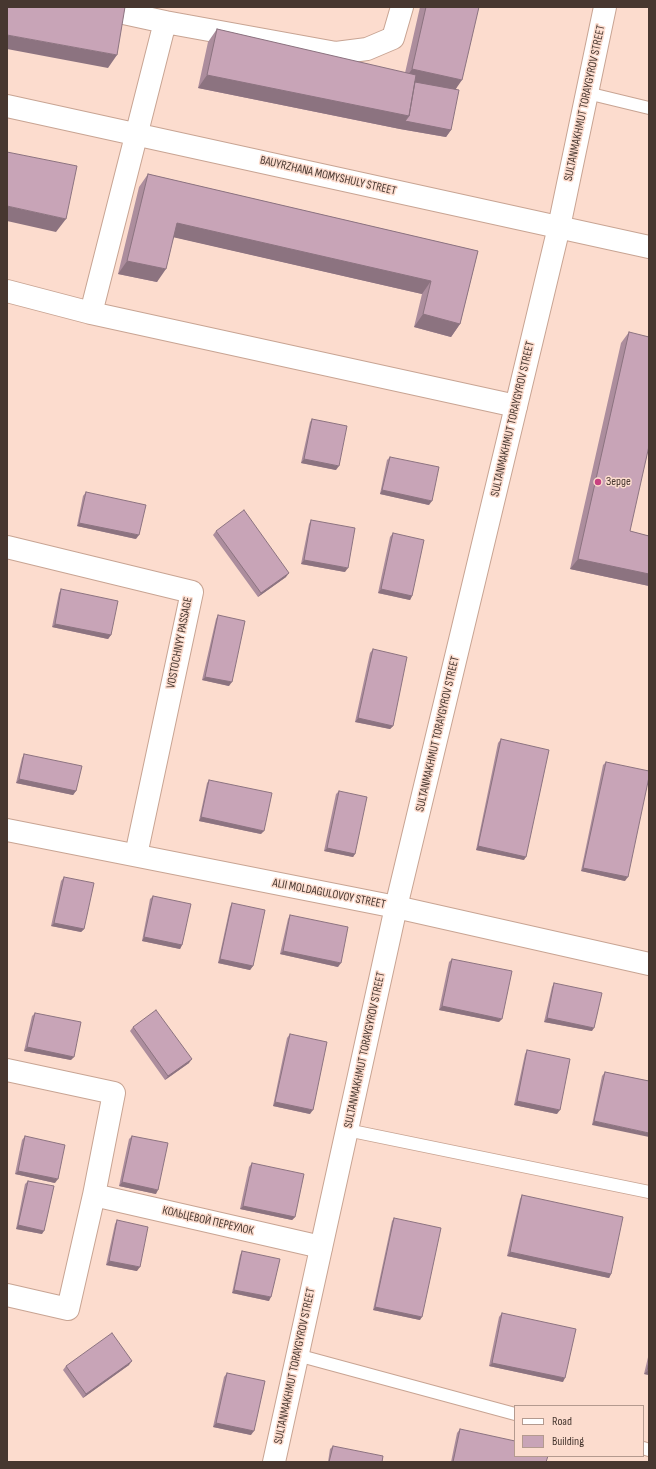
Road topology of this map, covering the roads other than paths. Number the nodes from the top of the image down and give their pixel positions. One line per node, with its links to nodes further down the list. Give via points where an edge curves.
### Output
1 (96, 7): 4 (street)
2 (402, 7): 4 (street, via 393,38 367,49 336,53)
3 (605, 7): 5 (street, SULTANMAKHMUT TORAYGYROV STREET)
4 (165, 22): 8 (street)
5 (587, 93): 7 (lane); 9 (street, SULTANMAKHMUT TORAYGYROV STREET)
6 (7, 106): 8 (street, BAUYRZHANA MOMYSHULY STREET)
7 (649, 108)
8 (136, 134): 9 (street, BAUYRZHANA MOMYSHULY STREET); 12 (street)
9 (559, 227): 10 (street, BAUYRZHANA MOMYSHULY STREET); 13 (street, SULTANMAKHMUT TORAYGYROV STREET)
10 (649, 247)
11 (7, 291): 12 (street)
12 (91, 313): 13 (street)
13 (516, 406): 17 (street, SULTANMAKHMUT TORAYGYROV STREET)
14 (7, 547): 16 (street, VOSTOCHNYY PASSAGE, via 192,592)
15 (7, 830): 16 (street, ALII MOLDAGULOVOY STREET)
16 (136, 855): 17 (street, ALII MOLDAGULOVOY STREET)
17 (396, 907): 18 (street, ALII MOLDAGULOVOY STREET); 20 (street, SULTANMAKHMUT TORAYGYROV STREET)
18 (649, 964)
19 (7, 1070): 22 (street, via 114,1093)
20 (347, 1130): 21 (lane); 23 (street, SULTANMAKHMUT TORAYGYROV STREET)
21 (649, 1192)
22 (94, 1195): 23 (street, КОЛЬЦЕВОЙ ПЕРЕУЛОК); 24 (street, via 68,1309)
23 (321, 1247): 25 (street, SULTANMAKHMUT TORAYGYROV STREET)
24 (7, 1295)
25 (297, 1355): 26 (lane); 27 (street, SULTANMAKHMUT TORAYGYROV STREET)
26 (514, 1414)
27 (274, 1462)

